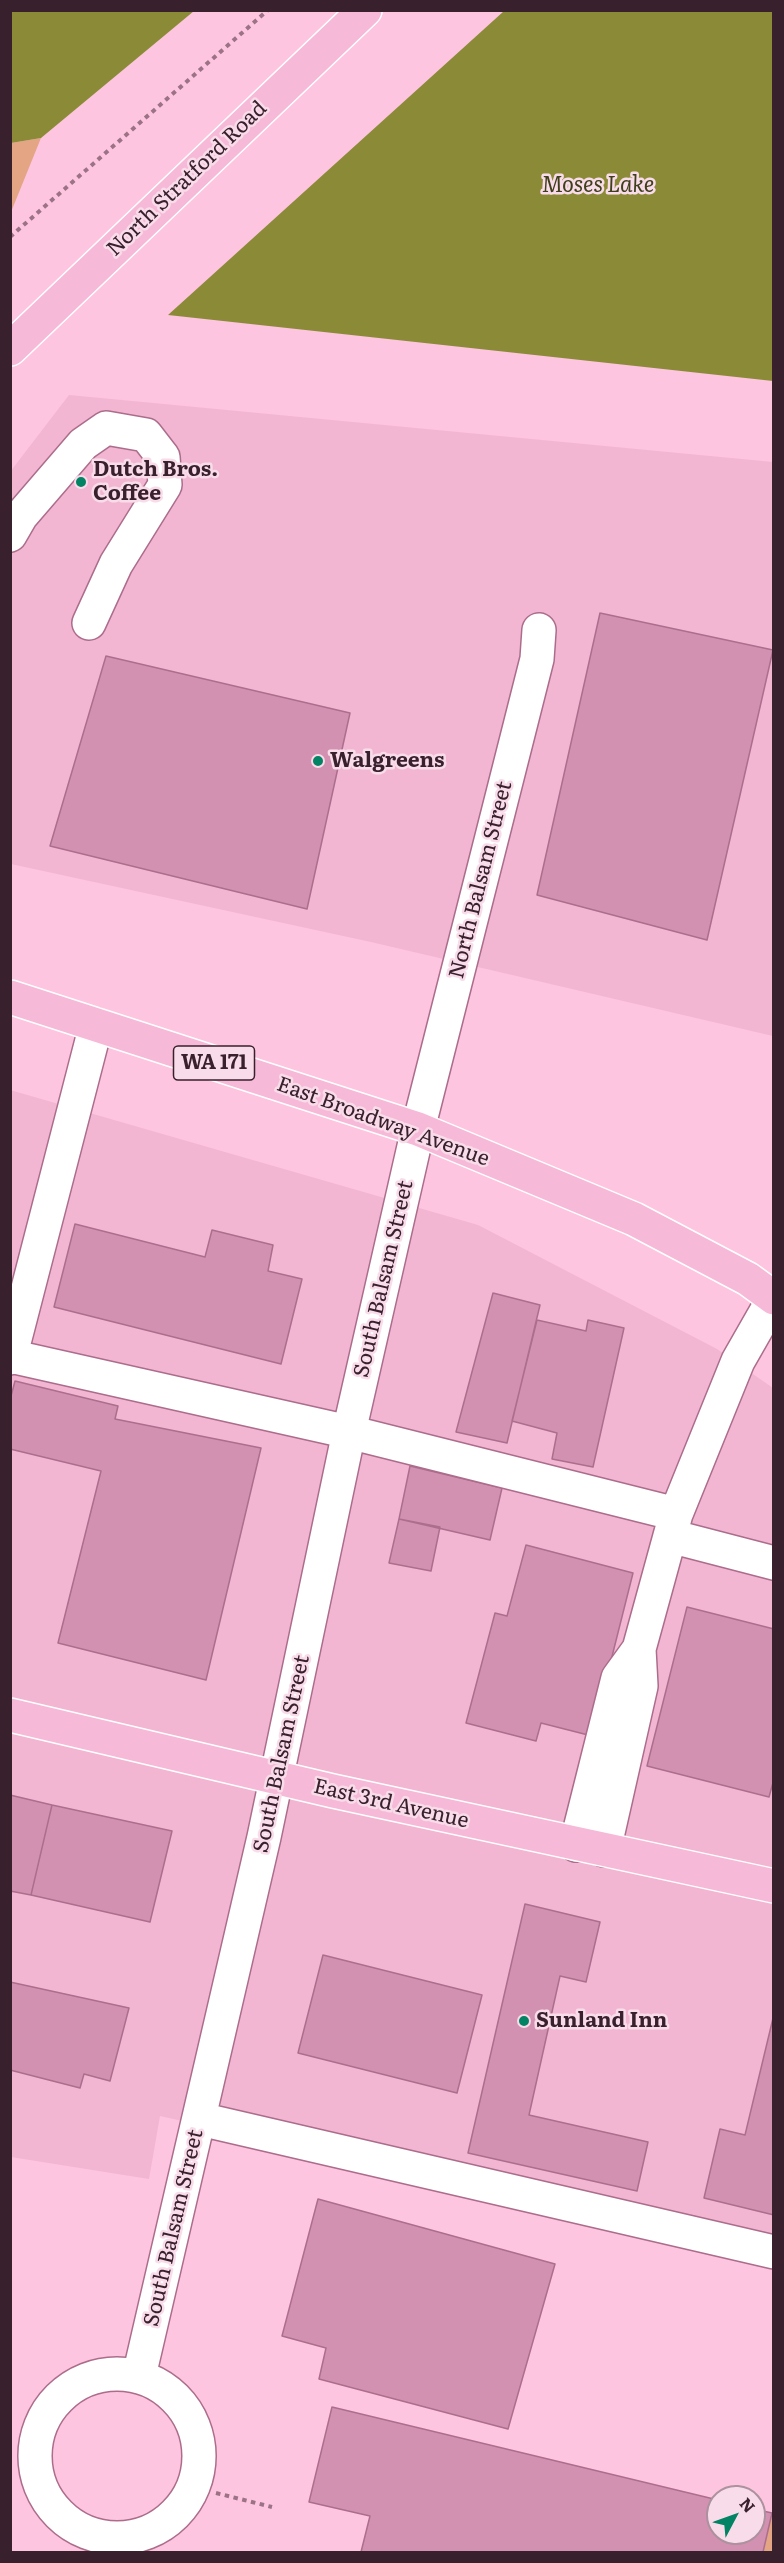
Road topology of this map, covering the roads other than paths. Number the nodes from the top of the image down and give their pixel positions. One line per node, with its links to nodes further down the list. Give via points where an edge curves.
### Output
1 (365, 10): 2 (main road, North Stratford Road)
2 (10, 349)
3 (11, 535): 4 (street, via 21,516 83,444 106,428 146,435 163,457 165,485 116,564)
4 (89, 622)
5 (538, 630): 8 (street, North Balsam Street, via 537,659)
6 (10, 997): 7 (main road, East Broadway Avenue / WA 171)
7 (96, 1025): 8 (main road, East Broadway Avenue / WA 171); 10 (street)
8 (418, 1129): 9 (main road, East Broadway Avenue / WA 171, via 634,1219 748,1279); 11 (street, South Balsam Street)
9 (774, 1298): 12 (street, via 738,1360)
10 (11, 1357): 11 (street)
11 (350, 1432): 12 (street); 15 (street, South Balsam Street)
12 (673, 1525): 13 (street); 16 (street, via 639,1649 618,1678)
13 (774, 1563)
14 (10, 1715): 15 (main road, East 3rd Avenue)
15 (278, 1778): 16 (main road, East 3rd Avenue); 18 (street, South Balsam Street)
16 (590, 1847): 17 (main road, East 3rd Avenue)
17 (774, 1886)
18 (200, 2119): 19 (street); 20 (street, South Balsam Street)
19 (774, 2252)
20 (139, 2376): 21 (street, via 113,2373 88,2378 65,2391); 22 (street, via 161,2386 180,2403 193,2424 199,2448 198,2473 189,2496 174,2516 161,2525)
21 (24, 2432): 22 (street, via 48,2502 63,2519)
22 (104, 2545)

